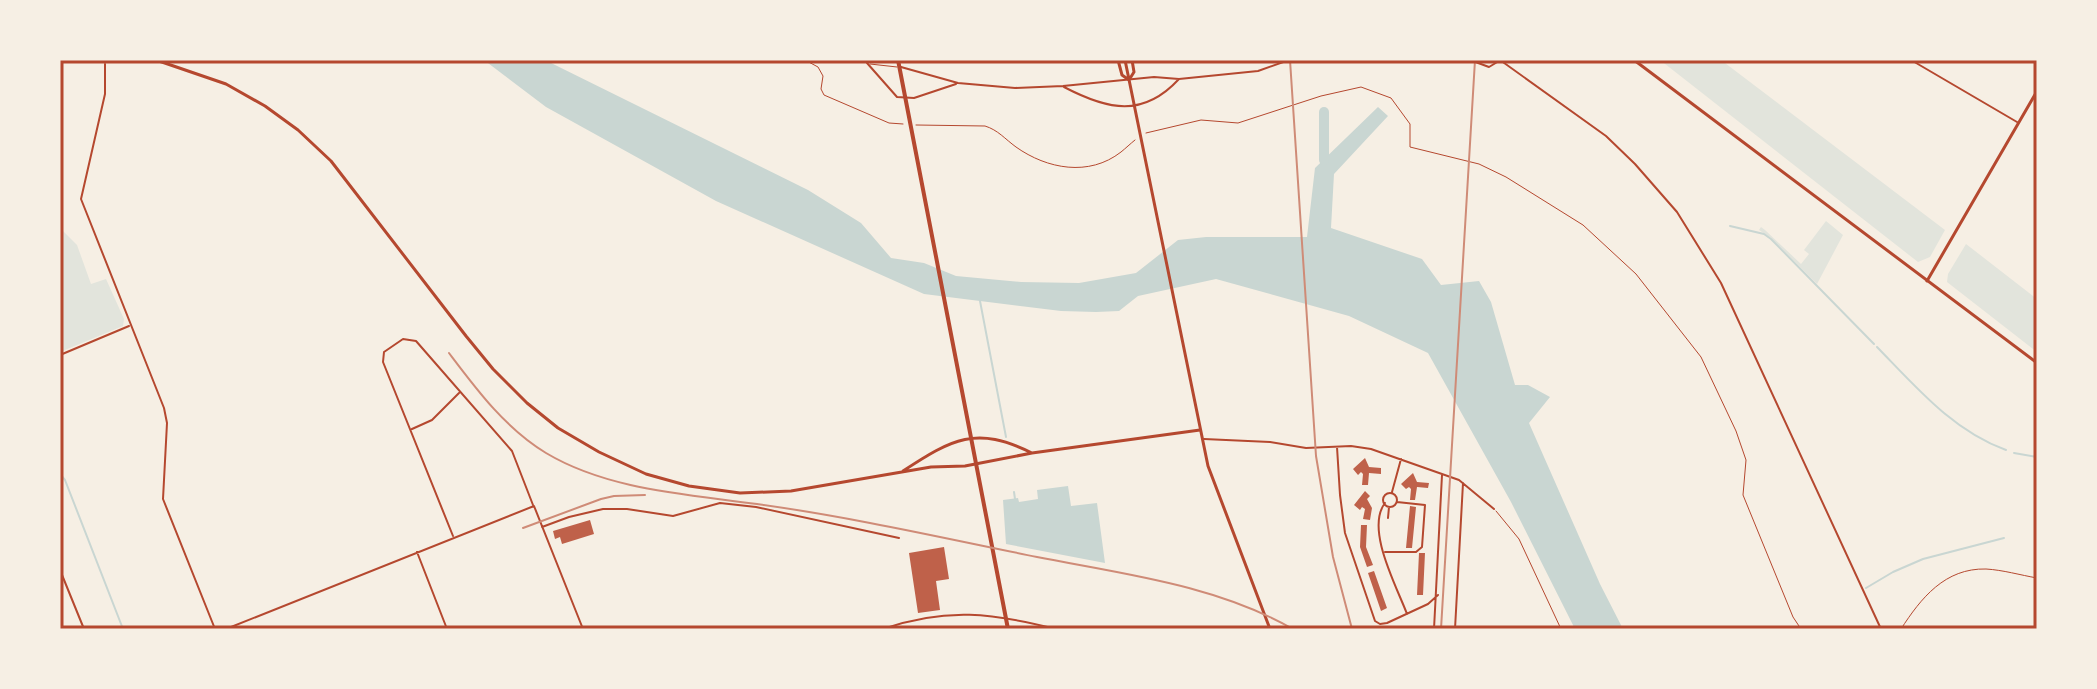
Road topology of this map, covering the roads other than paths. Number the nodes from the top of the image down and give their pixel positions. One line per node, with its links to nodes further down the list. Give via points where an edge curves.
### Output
1 (156, 60): 33 (street, via 226,84 298,130 331,161 493,369 558,428 599,452 646,474 740,493 791,491)
2 (860, 60): 12 (lane)
3 (898, 60): 14 (main road)
4 (1118, 60): 16 (street)
5 (1125, 60): 16 (street)
6 (1132, 60): 16 (street)
7 (1289, 60): 15 (street, via 1258,71)
8 (1470, 60): 9 (street, via 1489,67)
9 (1500, 60): 65 (street, via 1606,136 1677,212 1721,283)
10 (1634, 60): 21 (street)
11 (1911, 60): 20 (street)
12 (867, 63): 14 (lane); 17 (street, via 897,97 914,98)
13 (105, 64): 22 (street, via 105,94 81,199)
14 (899, 67): 17 (street); 32 (main road)
15 (1179, 79): 16 (street); 18 (street, via 1163,95 1139,106 1103,103)
16 (1129, 80): 18 (street); 26 (street)
17 (958, 83): 18 (street)
18 (1063, 86)
19 (2037, 91): 20 (street)
20 (2018, 123): 21 (street)
21 (1927, 281): 24 (street)
22 (130, 325): 23 (street); 54 (street, via 164,408 165,508)
23 (60, 355)
24 (2037, 363)
25 (459, 393): 27 (street, via 432,420); 27 (street, via 416,341 391,345 383,362); 39 (street, via 512,451)
26 (1200, 428): 28 (street); 30 (street)
27 (411, 429): 44 (street)
28 (1202, 439): 29 (street); 61 (street)
29 (1337, 446): 31 (street); 51 (street, via 1345,533 1373,617 1383,625)
30 (1032, 453): 32 (street); 33 (street, via 998,439 965,440 945,444)
31 (1402, 458): 34 (street); 36 (street)
32 (976, 464): 33 (street); 52 (main road)
33 (902, 471)
34 (1442, 474): 35 (street); 50 (street)
35 (1463, 483): 41 (street); 63 (street)
36 (1392, 493): 37 (street); 38 (street)
37 (1397, 502): 40 (street); 47 (street, via 1425,505 1422,547 1416,552)
38 (1385, 503): 40 (street); 47 (street, via 1380,509)
39 (534, 506): 43 (street); 44 (street)
40 (1389, 506): 42 (street)
41 (1494, 509): 64 (lane, via 1519,539)
42 (1388, 518)
43 (542, 527): 45 (street, via 603,509 673,516 722,503); 57 (street)
44 (453, 537): 46 (street)
45 (899, 538)
46 (417, 552): 55 (street); 56 (street)
47 (1383, 552): 51 (street)
48 (60, 570): 53 (street)
49 (2037, 578): 66 (lane, via 1982,569 1952,575 1921,599)
50 (1437, 596): 51 (street); 62 (street)
51 (1407, 614)
52 (1006, 616): 58 (street, via 934,616); 59 (main road); 60 (street)
53 (84, 629)
54 (215, 629)
55 (226, 629)
56 (447, 629)
57 (583, 629)
58 (883, 629)
59 (1008, 629)
60 (1056, 629)
61 (1270, 629)
62 (1434, 629)
63 (1455, 629)
64 (1561, 629)
65 (1881, 629)
66 (1901, 629)

